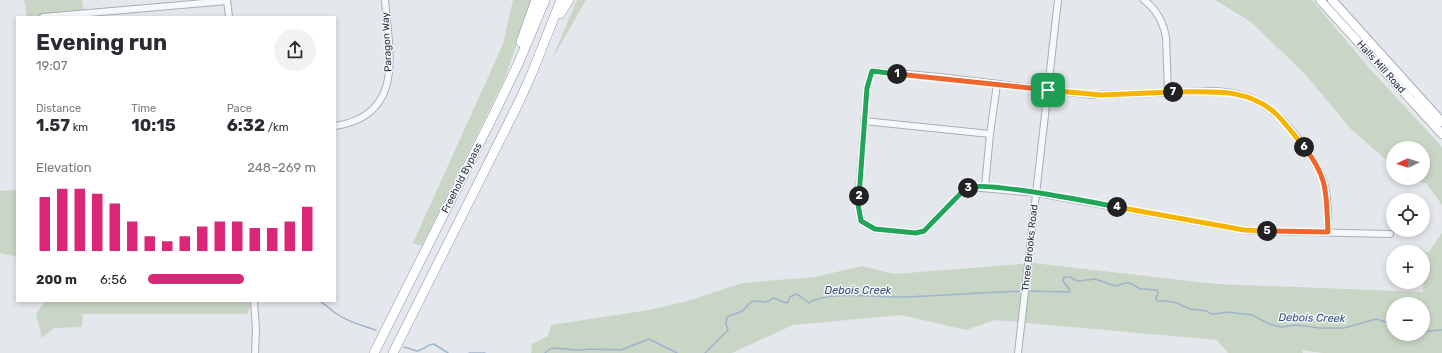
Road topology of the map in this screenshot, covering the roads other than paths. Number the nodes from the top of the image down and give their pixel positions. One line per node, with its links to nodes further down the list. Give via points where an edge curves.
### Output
1 (384, 0): 20 (street, Paragon Way, via 390,65 386,90 376,105 362,117)
2 (536, 0): 17 (highway)
3 (545, 0): 17 (highway, Freehold Bypass)
4 (561, 0): 13 (highway, Freehold Bypass)
5 (569, 0): 13 (highway)
6 (1058, 0): 15 (street, Three Brooks Road)
7 (1144, 0): 16 (street, via 1156,12 1164,28)
8 (1320, 0): 22 (main road, Halls Mill Road)
9 (1332, 0): 19 (main road, Halls Mill Road)
10 (227, 1): 11 (street); 12 (street)
11 (54, 16)
12 (229, 16)
13 (548, 34): 30 (highway, Freehold Bypass, via 520,100)
14 (997, 84): 15 (street); 18 (street, via 872,71 867,88); 21 (street)
15 (1048, 90): 16 (street, via 1097,95); 24 (street, Three Brooks Road)
16 (1168, 93): 25 (street, via 1233,93 1255,100 1274,112 1307,151 1320,173 1327,198)
17 (495, 112): 29 (highway, Freehold Bypass)
18 (864, 121): 21 (street); 23 (street, via 858,204 861,221 875,229 916,233 924,231 962,192 970,187)
19 (1442, 122)
20 (336, 126)
21 (990, 134): 23 (street)
22 (1442, 134)
23 (985, 187): 24 (street)
24 (1037, 193): 25 (street, via 1244,230); 31 (street, Three Brooks Road)
25 (1328, 232): 26 (street)
26 (1386, 234)
27 (254, 302): 28 (street)
28 (255, 353)
29 (374, 353)
30 (393, 353)
31 (1018, 353)

